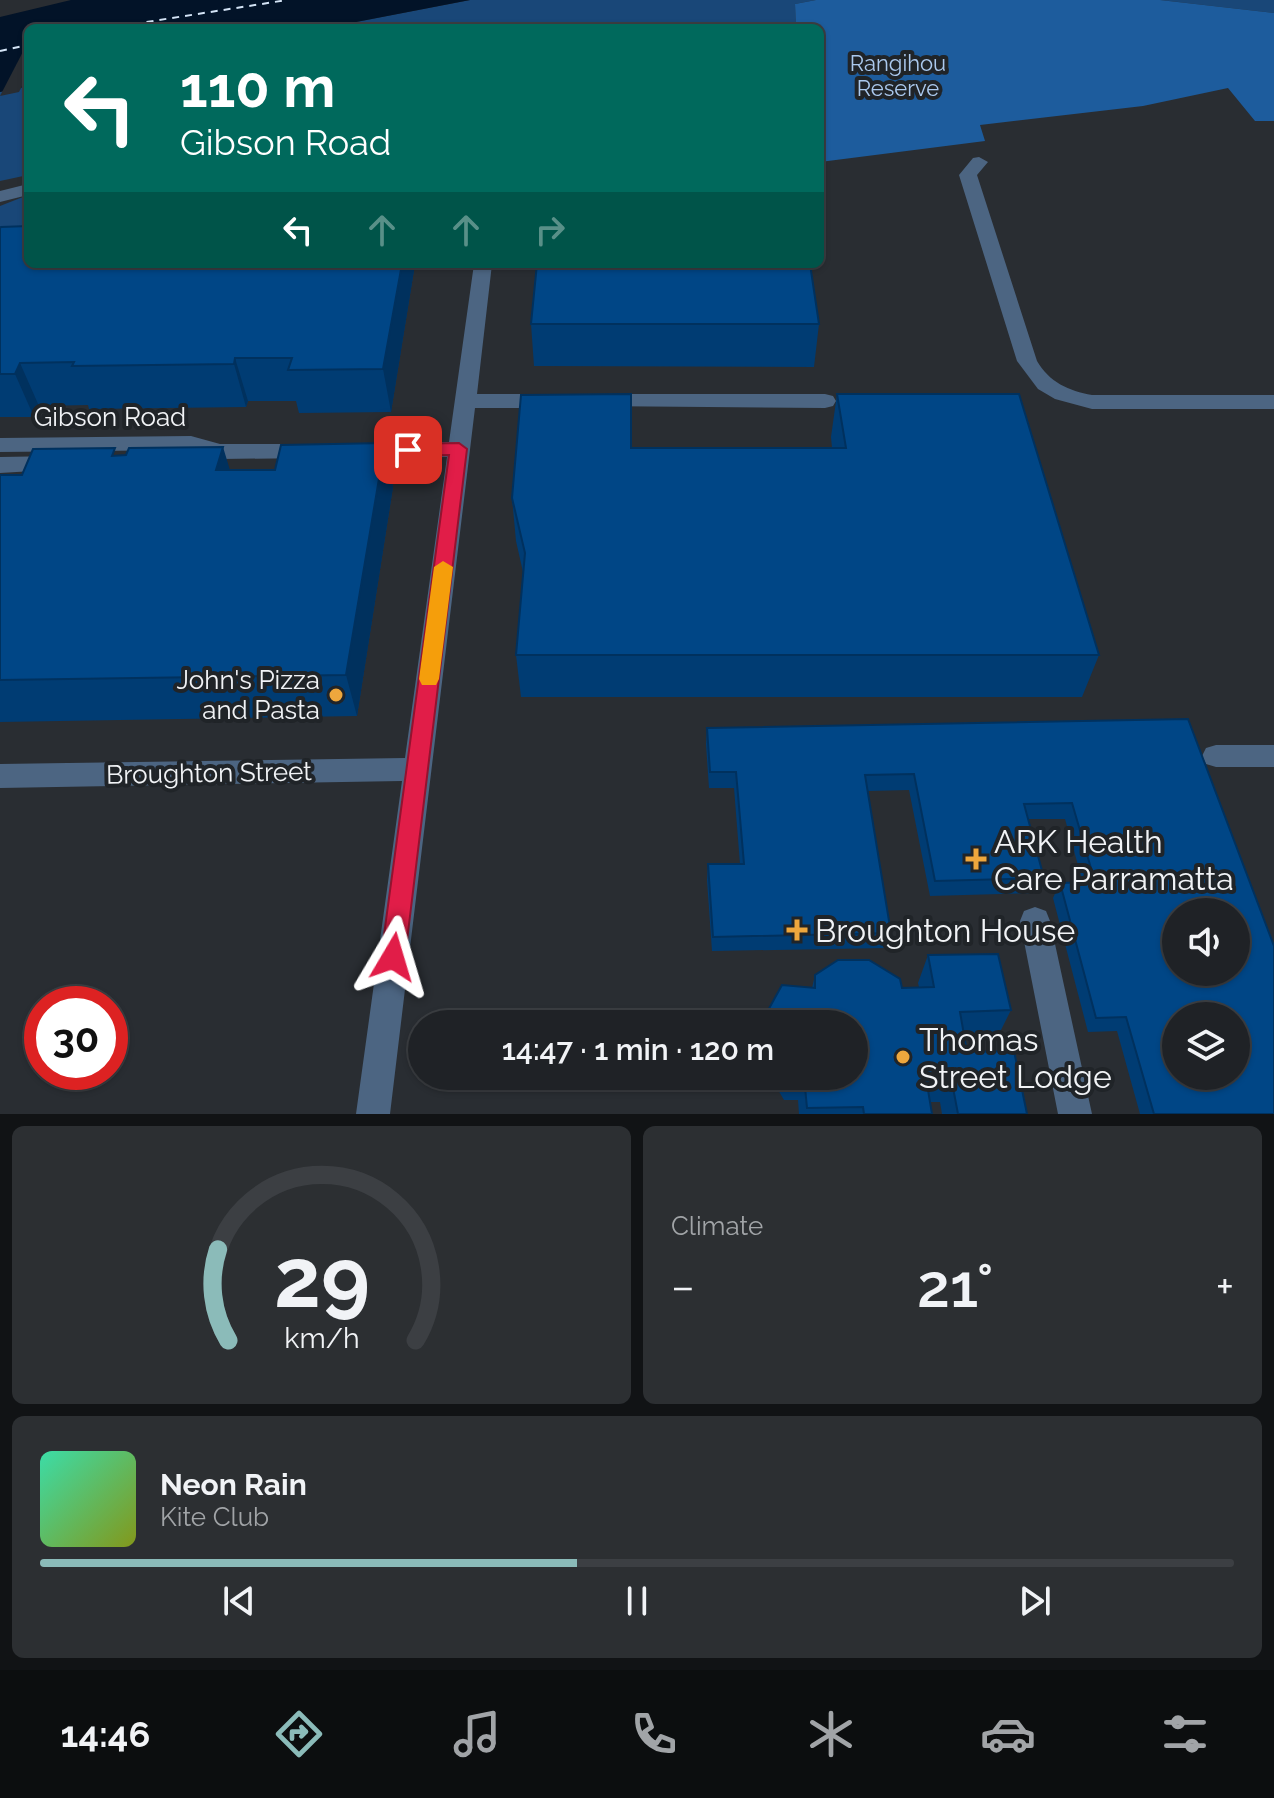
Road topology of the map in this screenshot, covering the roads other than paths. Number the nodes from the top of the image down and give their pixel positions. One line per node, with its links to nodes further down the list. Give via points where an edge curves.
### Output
1 (979, 162): 7 (street, via 968,175 1031,369 1042,383 1092,402)
2 (24, 190): 3 (street)
3 (0, 197)
4 (482, 268): 5 (street)
5 (465, 401): 6 (street); 9 (street)
6 (825, 401)
7 (1274, 402)
8 (0, 445): 10 (street, Gibson Road, via 191,443)
9 (459, 449): 10 (street, Gibson Road); 14 (street)
10 (219, 452): 11 (street, Gibson Road, via 185,462)
11 (0, 465)
12 (1216, 756): 13 (street)
13 (1274, 756)
14 (417, 769): 15 (street, Broughton Street); 17 (street)
15 (0, 776)
16 (1035, 921): 18 (street)
17 (373, 1114)
18 (1075, 1114)

